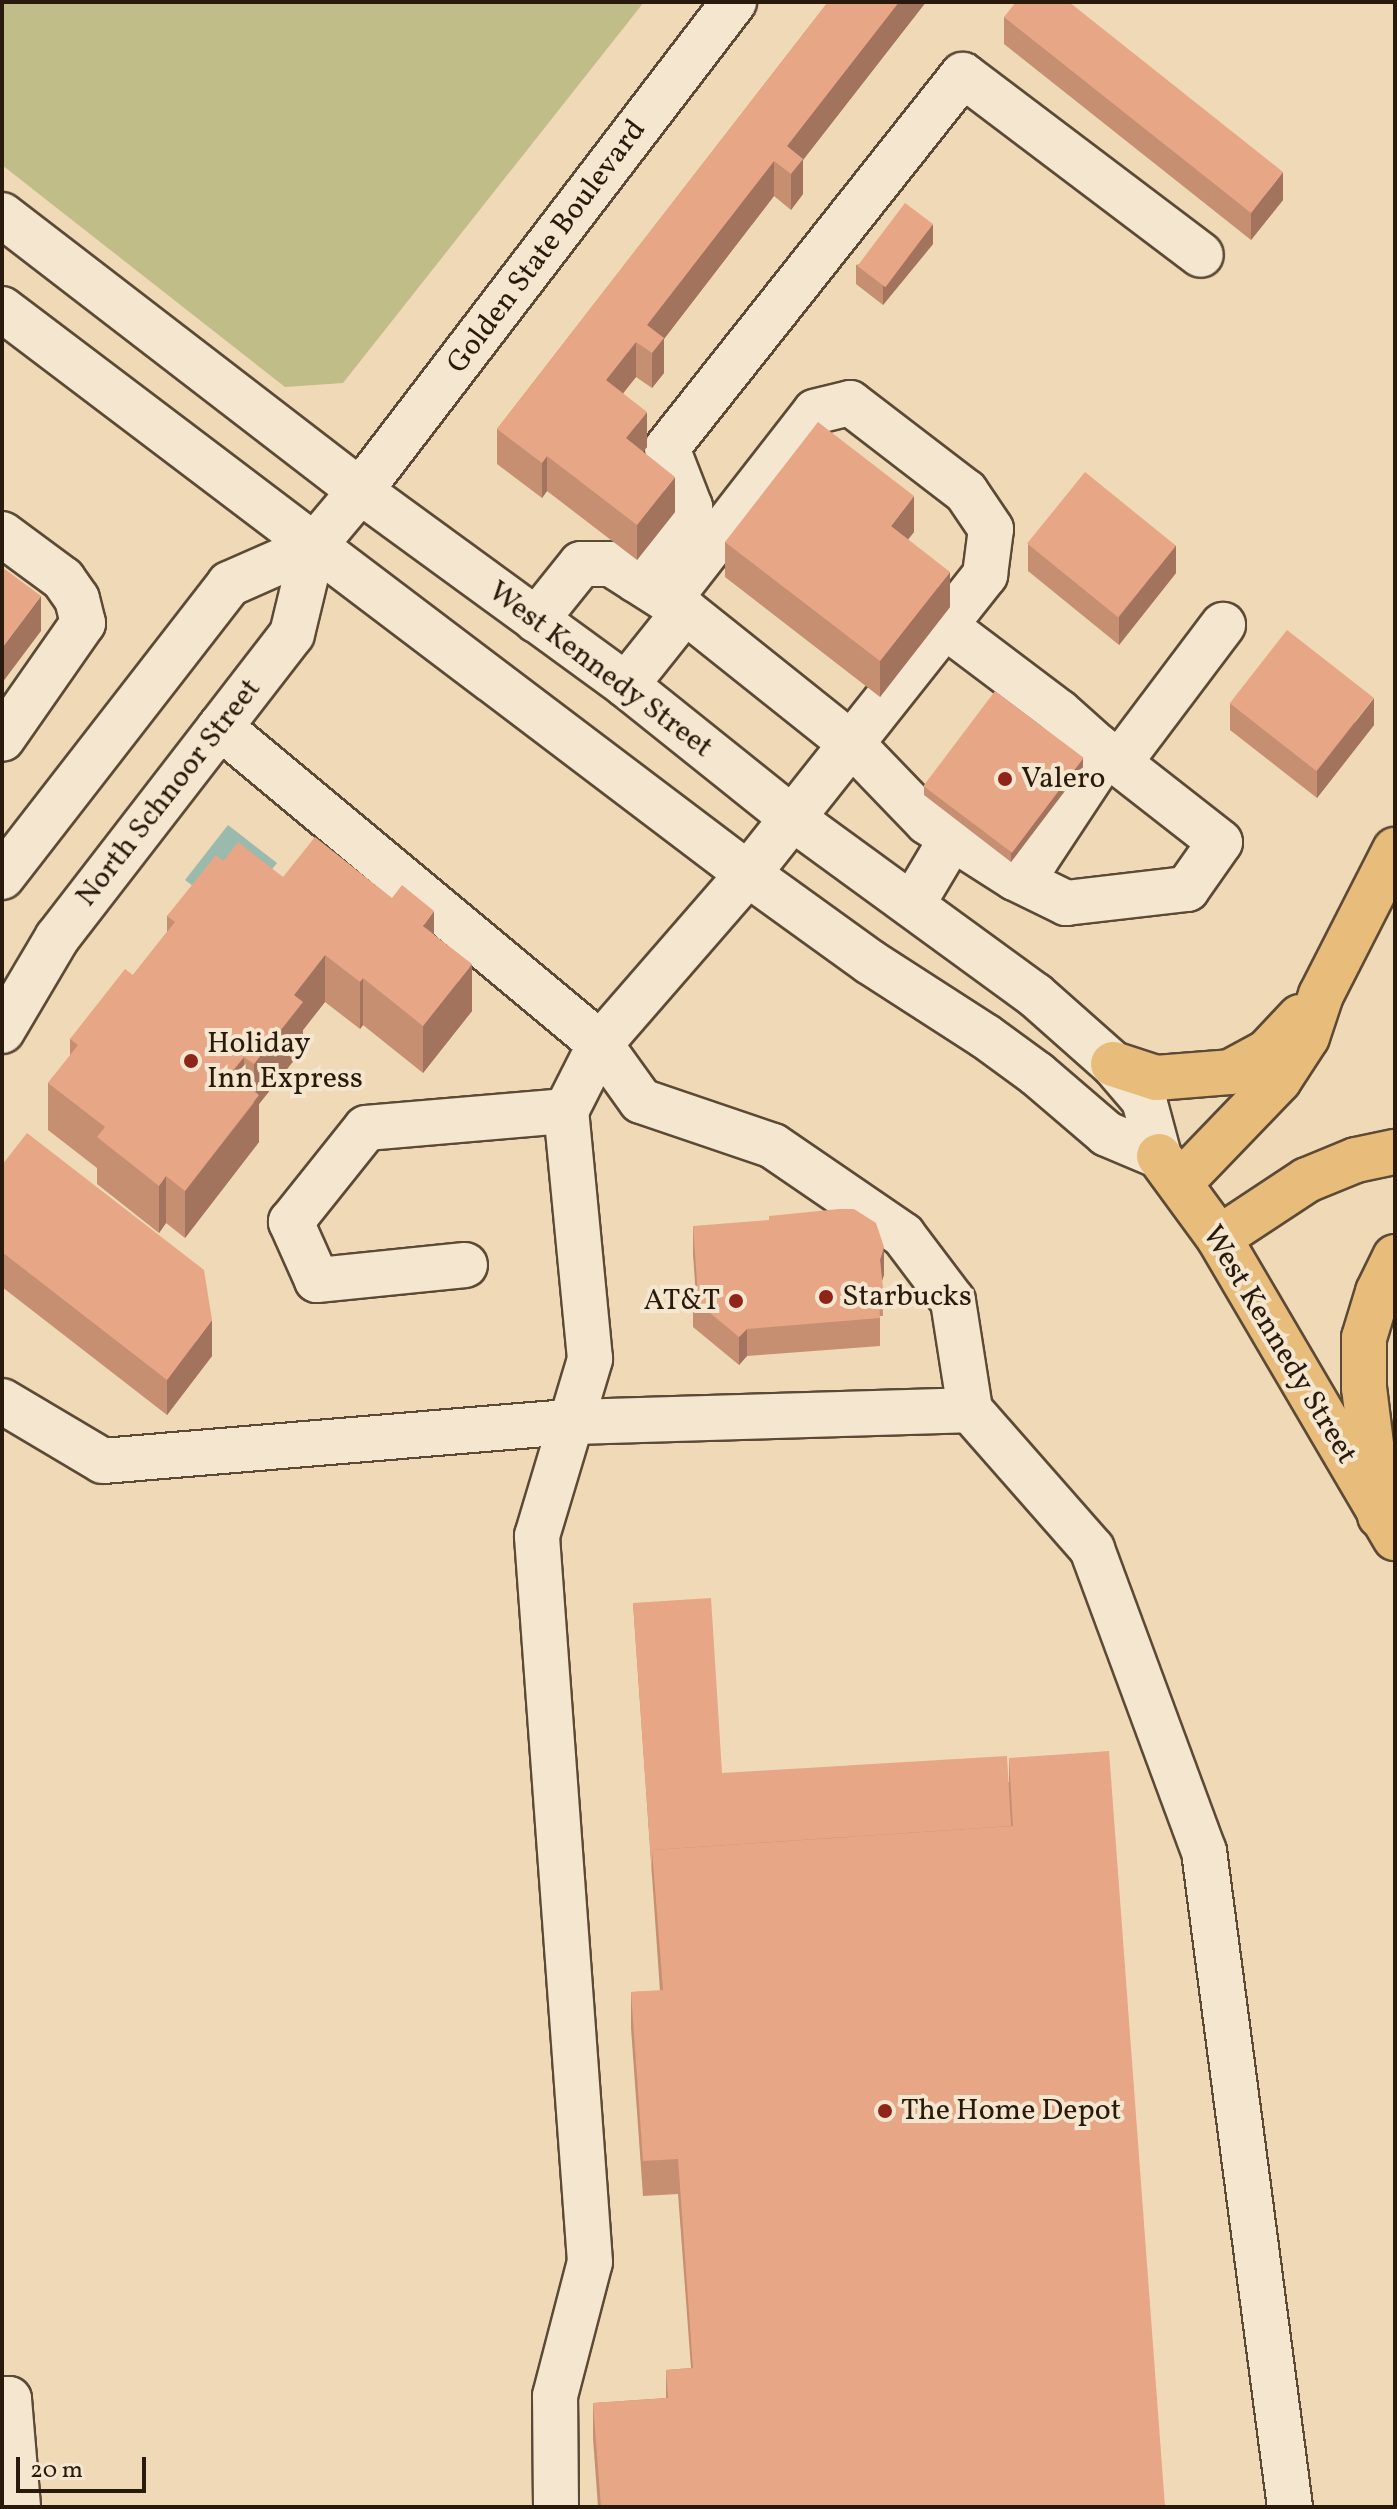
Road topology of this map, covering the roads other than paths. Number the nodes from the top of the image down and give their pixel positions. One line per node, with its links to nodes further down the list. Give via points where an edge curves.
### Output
1 (734, 2): 5 (street, Golden State Boulevard)
2 (5, 219): 5 (street, West Kennedy Street)
3 (1201, 255): 8 (street, via 963,75 667,448 690,507)
4 (2, 309): 7 (street)
5 (360, 491): 7 (street, North Schnoor Street); 9 (street, West Kennedy Street)
6 (2, 534): 14 (street, via 63,579 77,599 83,623)
7 (313, 547): 13 (street, North Schnoor Street, via 292,634); 20 (street); 21 (street, North Schnoor Street, via 229,584)
8 (663, 598): 9 (street, via 611,564 581,564); 11 (street, via 815,412 850,403 966,492 991,529 985,575); 12 (street); 15 (street)
9 (536, 620): 12 (street, West Kennedy Street)
10 (1223, 625): 16 (street)
11 (945, 626): 15 (street); 16 (street)
12 (626, 685): 17 (street, West Kennedy Street)
13 (220, 727): 25 (street, North Schnoor Street, via 57,938); 26 (street)
14 (2, 739)
15 (853, 745): 17 (street); 18 (street, via 927,822)
16 (1108, 755): 22 (street, via 1036,860); 22 (street, via 1220,842 1187,889 1066,903)
17 (792, 818): 20 (street); 23 (street, West Kennedy Street)
18 (952, 838): 22 (street); 23 (street)
19 (1395, 850): 24 (main road)
20 (748, 874): 26 (street); 30 (street, via 985,1036 1107,1134)
21 (2, 877)
22 (1015, 878)
23 (912, 905): 27 (street, West Kennedy Street, via 1035,995)
24 (1321, 995): 27 (main road, via 1267,1052 1230,1072 1156,1078); 30 (main road, via 1307,1037 1279,1080)
25 (2, 1031)
26 (600, 1044): 28 (street); 35 (street, via 641,1101 773,1146 903,1235 953,1301)
27 (1113, 1064): 30 (street, West Kennedy Street, via 1144,1100)
28 (566, 1111): 33 (street, via 366,1128 291,1222 317,1280); 36 (street, via 590,1359)
29 (1395, 1152): 31 (main road, via 1356,1160 1307,1180)
30 (1170, 1169): 31 (main road, West Kennedy Street)
31 (1219, 1238): 37 (main road, West Kennedy Street)
32 (1395, 1257): 37 (main road, via 1364,1338 1364,1388)
33 (465, 1265)
34 (2, 1401): 36 (street, via 103,1461)
35 (970, 1410): 36 (street); 41 (street, via 1092,1549 1204,1851)
36 (571, 1422): 40 (street, via 537,1536 590,2262 555,2396)
37 (1387, 1527)
38 (2, 2399): 39 (street, via 9,2399)
39 (18, 2507)
40 (556, 2507)
41 (1290, 2507)

